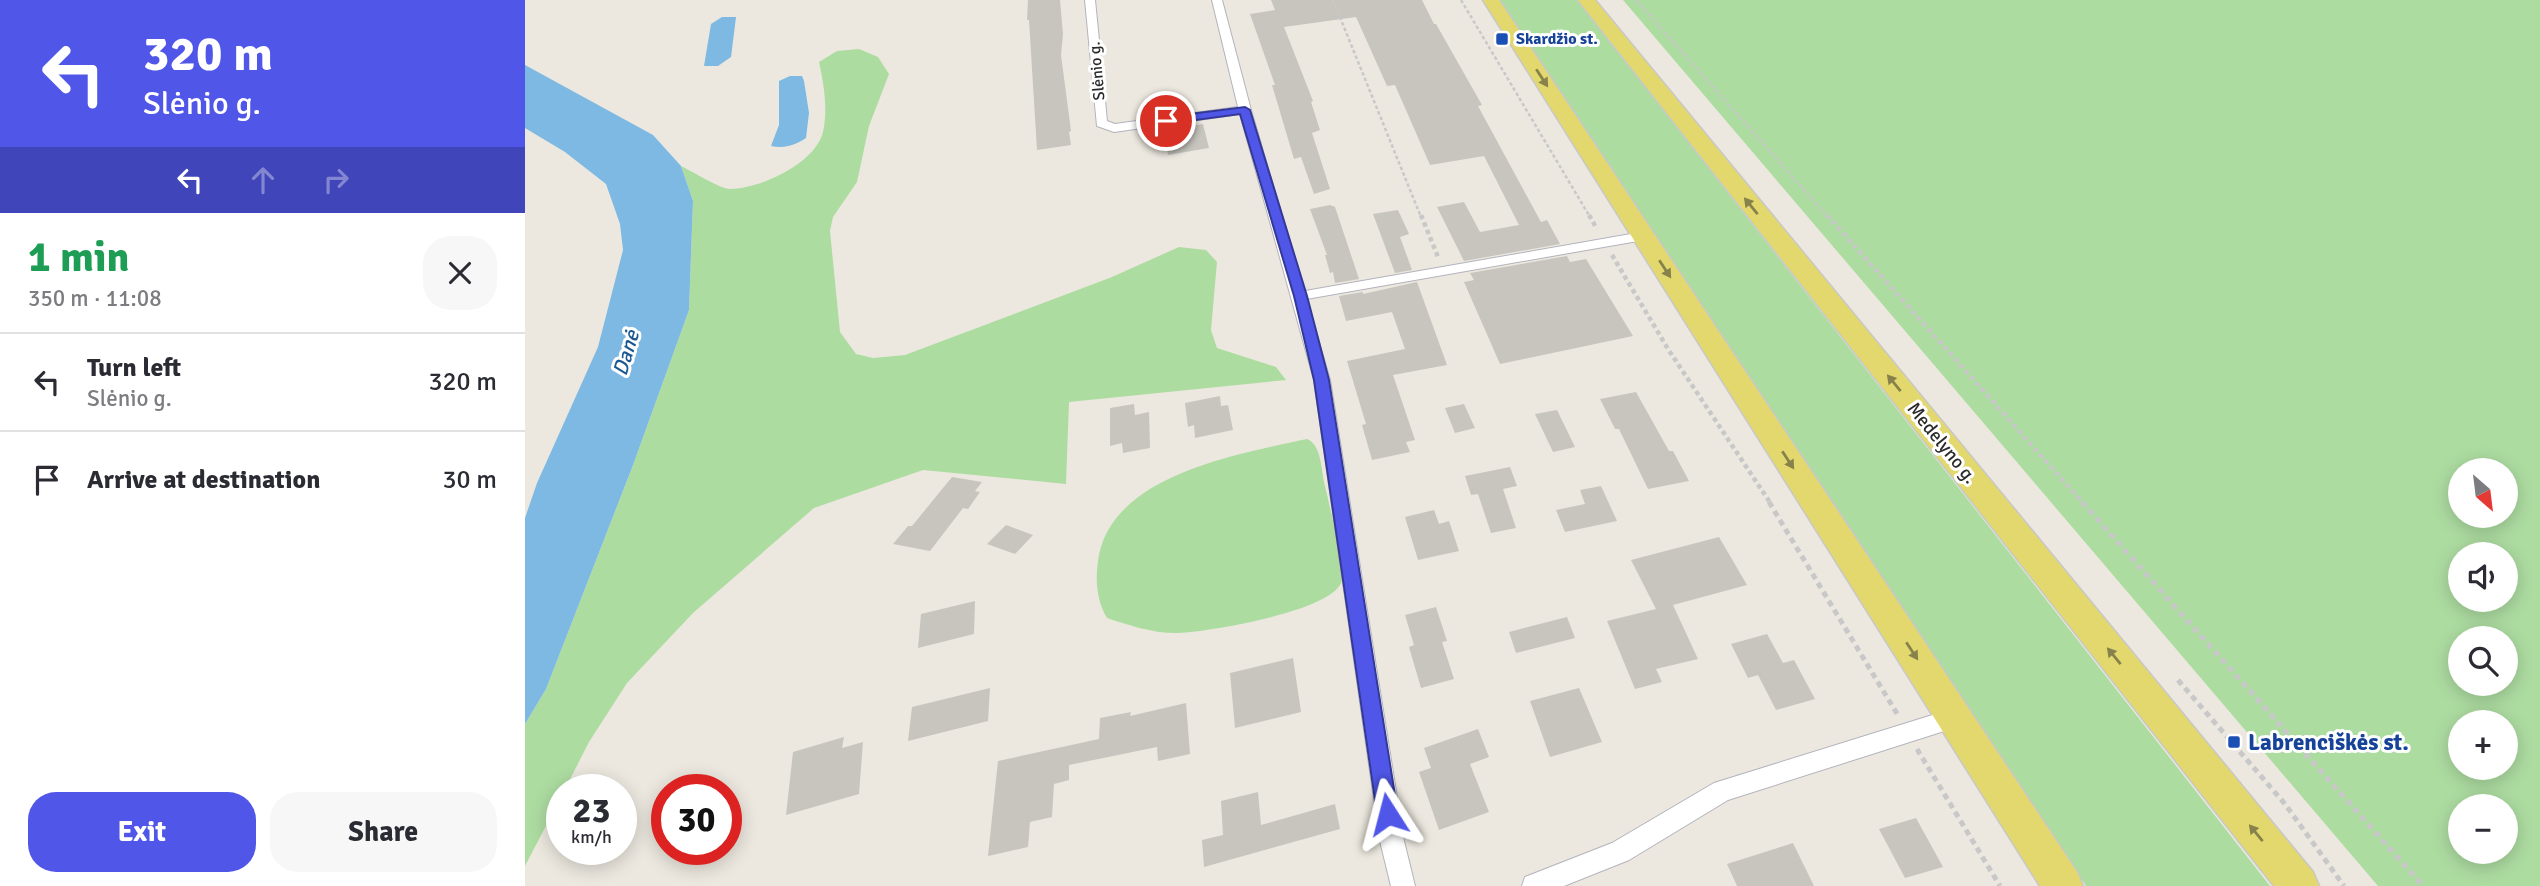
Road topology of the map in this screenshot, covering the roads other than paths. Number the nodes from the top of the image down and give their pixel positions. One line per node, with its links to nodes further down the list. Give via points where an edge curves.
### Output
1 (1090, 0): 5 (street, Slėnio g., via 1101,123 1114,128)
2 (1217, 0): 5 (street)
3 (1491, 0): 6 (main road, one-way to 6)
4 (1586, 0): 12 (main road, Medelyno g., one-way to 4)
5 (1245, 110): 7 (street)
6 (1643, 236): 7 (lane); 8 (main road, one-way to 8)
7 (1300, 296): 9 (street, via 1322,380 1392,841)
8 (1955, 718): 10 (street, via 1723,791 1620,852); 11 (main road)
9 (1403, 886)
10 (1534, 886)
11 (2063, 886)
12 (2299, 886)

